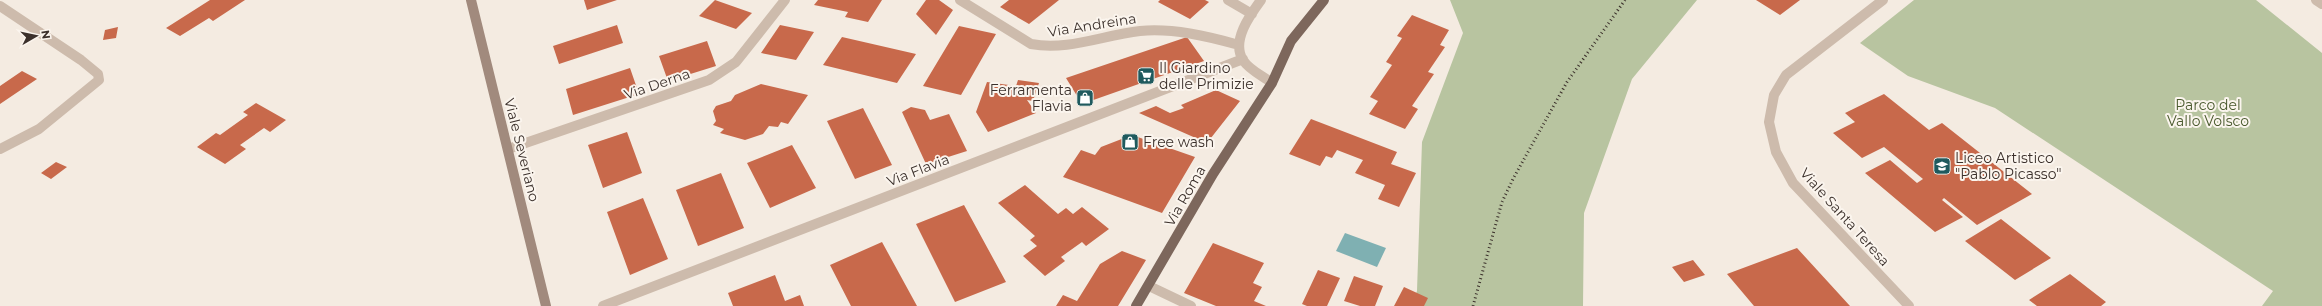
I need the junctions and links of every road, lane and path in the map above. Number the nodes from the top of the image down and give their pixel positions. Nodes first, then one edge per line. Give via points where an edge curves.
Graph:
1 (471, 0) edge
2 (785, 0) edge
3 (960, 0) edge
4 (1228, 0) edge
5 (1261, 0) edge
6 (1324, 0) edge
7 (1883, 0) edge
8 (2316, 0) edge
9 (2322, 4) edge
10 (0, 6) edge
11 (1252, 14) junction
12 (1240, 45) junction
13 (1242, 59) junction
14 (1272, 83) junction
15 (508, 148) junction
16 (0, 149) edge
17 (1149, 286) junction
18 (546, 306) edge
19 (603, 306) edge
20 (1136, 306) edge
21 (1190, 306) edge
22 (1909, 306) edge

1 - 15 main road, Viale Severiano
2 - 15 street, Via Derna via 736,62 709,80
3 - 12 street, Via Andreina via 1031,44 1043,47 1138,31 1159,30 1181,31
4 - 11 street
5 - 11 street
6 - 14 main road, Via Roma via 1291,41
7 - 22 street, Viale Santa Teresa via 1786,75 1774,95 1770,122 1776,152 1793,183
8 - 9 street
10 - 16 street via 81,60 98,74 99,80 84,95 15,144
11 - 12 street via 1244,28
12 - 13 street
13 - 14 street
13 - 19 street, Via Flavia
14 - 17 main road, Via Roma via 1214,174
15 - 18 main road, Viale Severiano
17 - 20 main road, Via Roma
17 - 21 street

